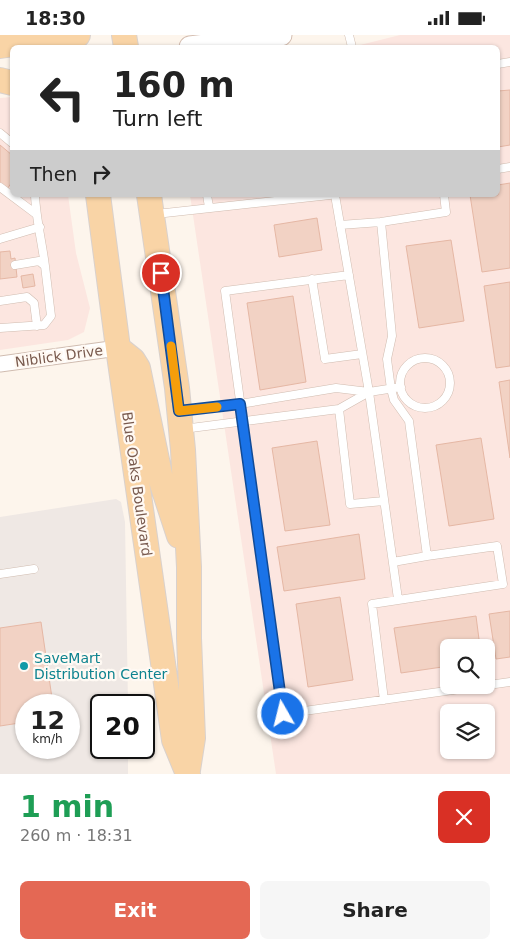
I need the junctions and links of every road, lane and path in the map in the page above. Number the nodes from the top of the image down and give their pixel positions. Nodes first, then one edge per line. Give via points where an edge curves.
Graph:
1 (77, 35) edge
2 (281, 35) edge
3 (205, 45) edge
4 (0, 46) edge
5 (0, 133) edge
6 (10, 141) edge
7 (13, 197) edge
8 (35, 197) edge
9 (98, 197) edge
10 (208, 197) edge
11 (315, 197) edge
12 (335, 197) edge
13 (444, 197) edge
14 (151, 205) edge
15 (209, 207) junction
16 (36, 214) junction
17 (381, 222) junction
18 (340, 225) junction
19 (40, 227) junction
20 (0, 239) edge
21 (15, 265) dead end
22 (45, 266) junction
23 (349, 275) junction
24 (312, 279) junction
25 (0, 301) edge
26 (37, 326) junction
27 (0, 328) edge
28 (118, 348) junction
29 (362, 354) junction
30 (0, 365) edge
31 (401, 387) junction
32 (391, 389) junction
33 (369, 392) junction
34 (240, 404) junction
35 (339, 409) junction
36 (180, 420) junction
37 (242, 421) junction
38 (384, 501) junction
39 (427, 556) junction
40 (393, 562) junction
41 (189, 567) junction
42 (34, 569) dead end
43 (0, 574) edge
44 (398, 599) junction
45 (510, 682) edge
46 (384, 700) junction
47 (188, 772) edge

1 - 4 main road
2 - 3 street
5 - 6 lane
7 - 16 lane
8 - 16 lane
9 - 28 main road, Blue Oaks Boulevard
10 - 15 lane
11 - 15 lane
12 - 18 lane
13 - 17 lane via 446,212
14 - 15 lane
14 - 36 main road, Blue Oaks Boulevard
16 - 19 lane
17 - 18 lane
17 - 32 lane via 392,336 387,359
18 - 23 lane
19 - 20 lane
19 - 22 lane
21 - 22 lane via 39,261
22 - 26 lane via 51,316 44,325
23 - 24 lane
23 - 29 lane
24 - 29 lane via 325,359
24 - 34 lane via 225,291
25 - 26 lane via 28,297 34,303
26 - 27 lane
28 - 30 street, Niblick Drive
28 - 41 main road via 138,368 162,484
28 - 47 main road, Blue Oaks Boulevard via 174,740
29 - 33 lane
31 - 31 lane via 410,403 429,407 445,398 450,379 440,363 422,358 406,368
31 - 32 lane
32 - 33 lane
32 - 39 lane via 394,400 409,421
33 - 34 lane via 336,388
33 - 35 lane
33 - 38 lane
34 - 36 lane
34 - 37 lane
35 - 37 lane
35 - 38 lane via 350,504
36 - 37 lane
36 - 41 main road, Blue Oaks Boulevard
37 - 46 lane via 283,714
38 - 40 lane
39 - 40 lane
39 - 44 lane via 497,546 503,584
40 - 44 lane
41 - 47 main road, Blue Oaks Boulevard via 193,738
42 - 43 lane
44 - 46 lane via 372,604
45 - 46 lane

